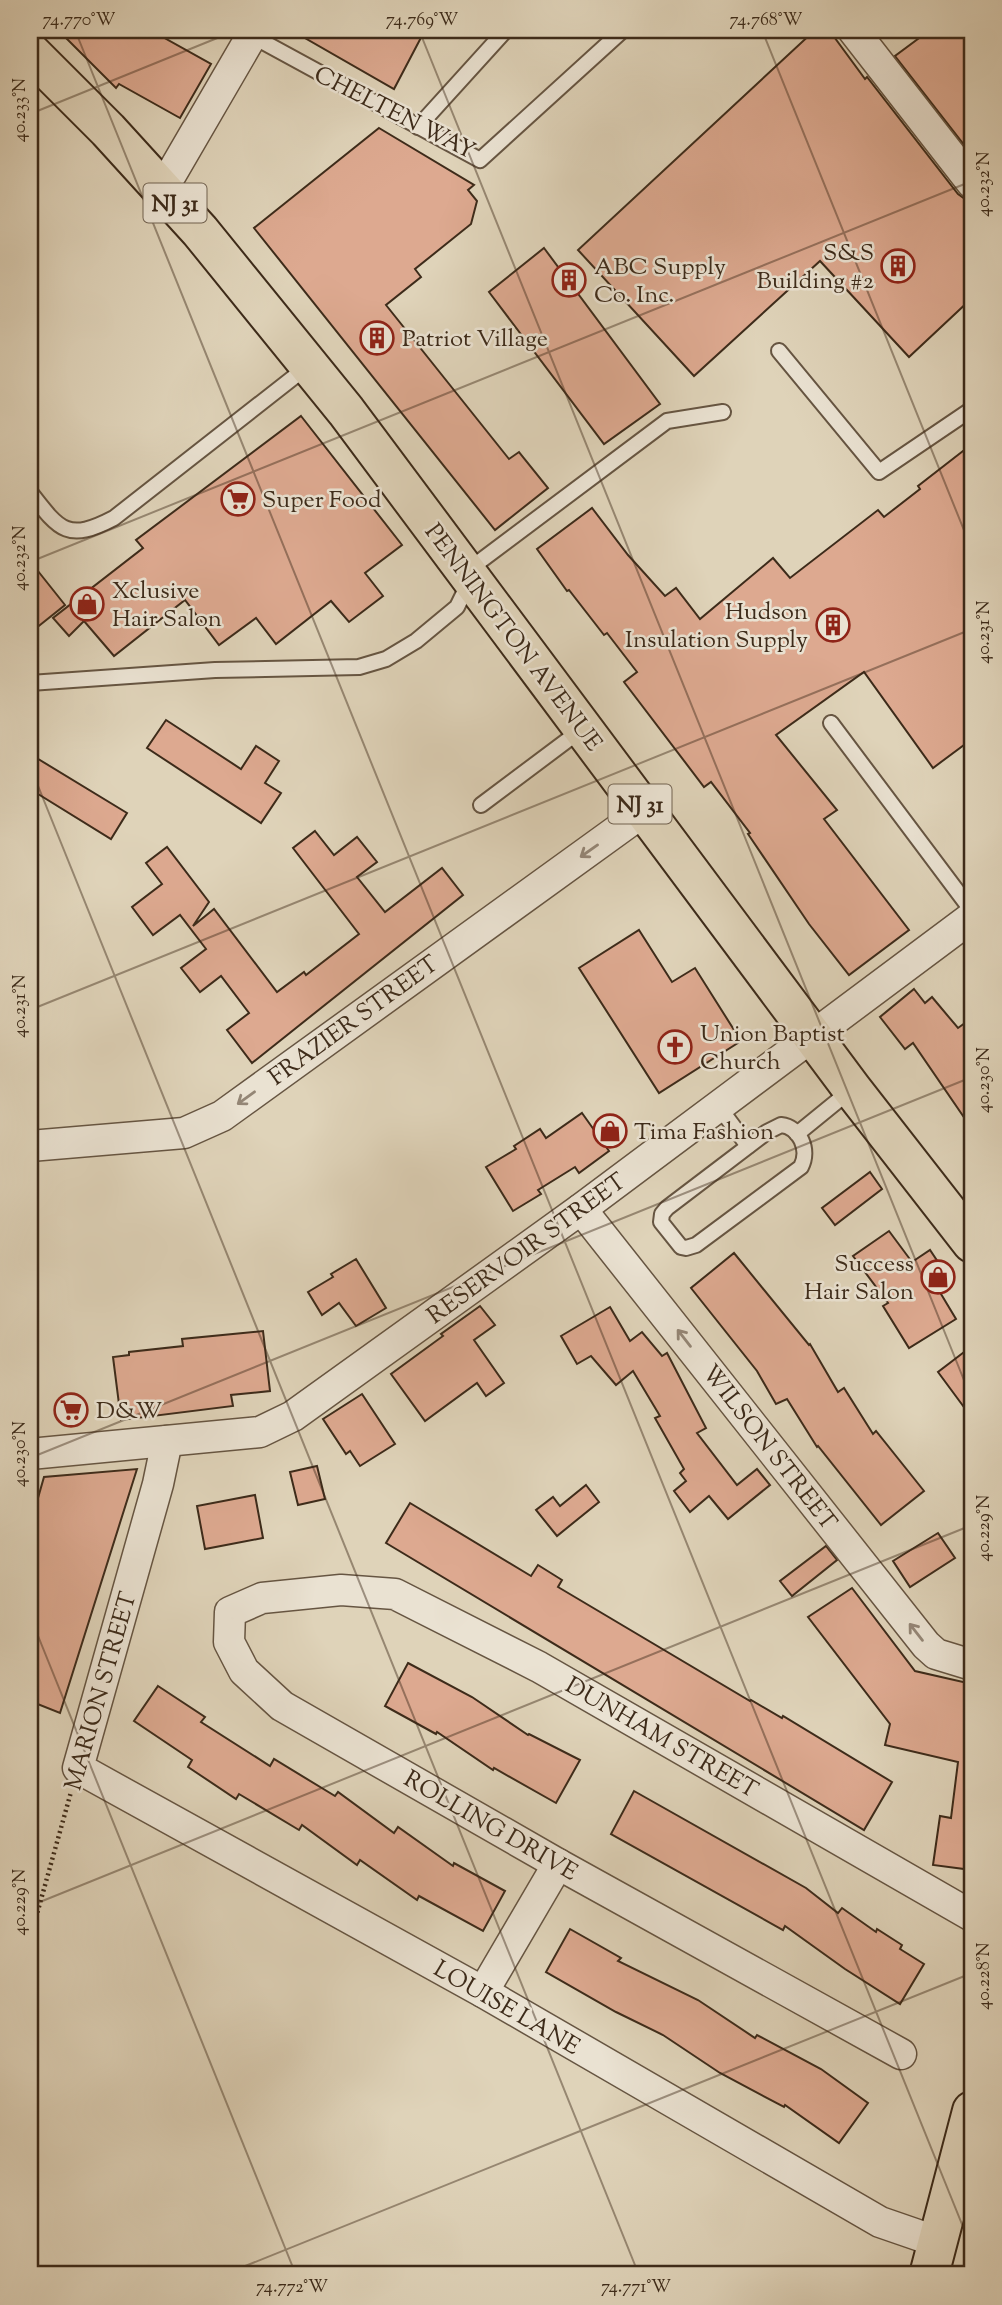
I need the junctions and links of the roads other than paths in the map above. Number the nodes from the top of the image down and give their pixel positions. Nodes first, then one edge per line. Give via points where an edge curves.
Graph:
1 (506, 30) edge
2 (623, 30) edge
3 (853, 30) edge
4 (253, 33) edge
5 (30, 53) edge
6 (418, 127) junction
7 (972, 183) edge
8 (162, 190) junction
9 (779, 351) dead end
10 (309, 365) junction
11 (972, 409) edge
12 (723, 411) dead end
13 (30, 492) edge
14 (470, 579) junction
15 (30, 683) edge
16 (831, 723) dead end
17 (583, 729) junction
18 (481, 805) dead end
19 (645, 811) junction
20 (972, 911) edge
21 (972, 918) edge
22 (814, 1038) junction
23 (852, 1089) junction
24 (719, 1107) junction
25 (797, 1134) junction
26 (30, 1146) edge
27 (748, 1146) junction
28 (581, 1209) junction
29 (972, 1243) edge
30 (167, 1441) junction
31 (30, 1454) edge
32 (341, 1590) joint
33 (972, 1665) edge
34 (79, 1768) joint
35 (558, 1864) junction
36 (972, 1916) edge
37 (483, 1992) junction
38 (901, 2054) dead end
39 (972, 2111) edge
40 (934, 2259) edge

1 - 6 lane
2 - 6 lane, CHELTEN WAY via 480,160
3 - 7 street
4 - 6 lane, CHELTEN WAY
4 - 8 street, CHELTEN WAY
5 - 8 main road, PENNINGTON AVENUE / NJ 31
8 - 10 main road, PENNINGTON AVENUE / NJ 31
9 - 11 lane via 879,472
10 - 13 lane via 114,518 91,530 72,532 51,520
10 - 14 main road, PENNINGTON AVENUE / NJ 31
12 - 14 lane via 667,421 479,562
14 - 15 lane via 457,607 416,640 386,659 359,667 215,670
14 - 17 main road, PENNINGTON AVENUE / NJ 31
16 - 20 lane
17 - 18 lane
17 - 19 main road, PENNINGTON AVENUE / NJ 31
19 - 22 main road, PENNINGTON AVENUE / NJ 31
19 -> 26 street, FRAZIER STREET via 222,1116 184,1133
21 - 22 street, RESERVOIR STREET
22 - 23 main road, PENNINGTON AVENUE / NJ 31
22 - 24 street, RESERVOIR STREET
23 - 25 lane
23 - 29 main road, PENNINGTON AVENUE / NJ 31
24 - 27 lane
24 - 28 street, RESERVOIR STREET
25 - 27 lane via 781,1125
25 - 27 lane via 805,1153 801,1167 696,1245 681,1247 661,1222 662,1214
28 - 30 street, RESERVOIR STREET via 274,1427
33 -> 28 street, WILSON STREET via 936,1654 926,1645
30 - 31 street, RESERVOIR STREET
30 - 34 street, MARION STREET
32 - 35 street, ROLLING DRIVE via 262,1598 230,1612 229,1642 244,1671 282,1706
32 - 36 street, DUNHAM STREET via 396,1594 539,1667
34 - 37 street, LOUISE LANE
35 - 37 street
35 - 38 street, ROLLING DRIVE
37 - 40 street, LOUISE LANE via 880,2222
39 - 40 main road

